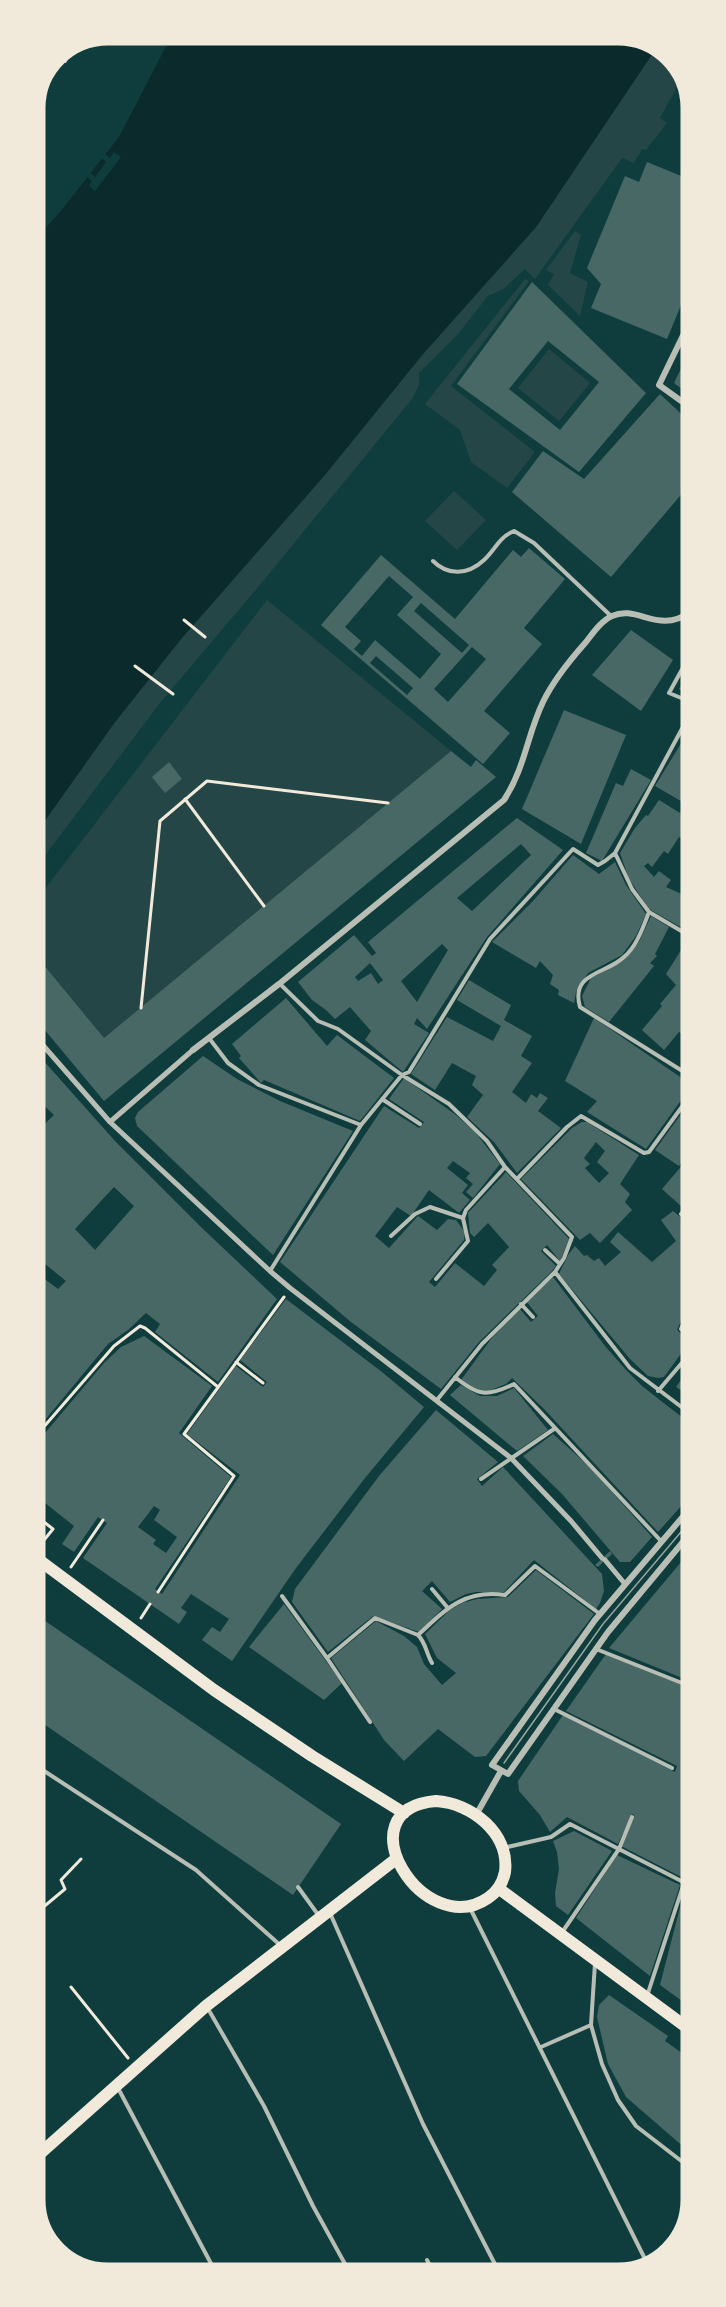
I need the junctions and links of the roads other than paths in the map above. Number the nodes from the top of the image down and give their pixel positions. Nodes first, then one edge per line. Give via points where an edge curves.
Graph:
1 (682, 338) edge
2 (682, 402) edge
3 (433, 561) dead end
4 (612, 616) junction
5 (682, 616) edge
6 (682, 669) edge
7 (682, 698) edge
8 (682, 729) edge
9 (615, 853) junction
10 (649, 912) junction
11 (682, 931) edge
12 (279, 984) junction
13 (208, 1037) junction
14 (43, 1045) edge
15 (193, 1050) joint
16 (682, 1071) edge
17 (402, 1075) junction
18 (382, 1099) junction
19 (682, 1107) edge
20 (110, 1122) junction
21 (420, 1124) dead end
22 (361, 1125) junction
23 (505, 1167) junction
24 (517, 1179) junction
25 (463, 1218) junction
26 (391, 1236) dead end
27 (545, 1250) dead end
28 (560, 1264) junction
29 (270, 1271) junction
30 (555, 1272) junction
31 (436, 1279) dead end
32 (521, 1304) junction
33 (532, 1317) dead end
34 (682, 1362) edge
35 (455, 1377) junction
36 (658, 1390) junction
37 (437, 1400) junction
38 (682, 1408) edge
39 (555, 1429) junction
40 (511, 1458) junction
41 (481, 1479) dead end
42 (682, 1518) edge
43 (662, 1541) junction
44 (682, 1545) edge
45 (43, 1563) edge
46 (625, 1584) junction
47 (432, 1589) dead end
48 (282, 1596) dead end
49 (447, 1607) junction
50 (600, 1614) junction
51 (418, 1635) junction
52 (596, 1649) junction
53 (327, 1658) junction
54 (432, 1663) dead end
55 (682, 1683) edge
56 (553, 1708) junction
57 (370, 1722) dead end
58 (672, 1768) dead end
59 (43, 1770) edge
60 (501, 1771) junction
61 (404, 1813) junction
62 (476, 1815) junction
63 (632, 1817) dead end
64 (502, 1848) junction
65 (619, 1849) junction
66 (396, 1859) junction
67 (682, 1882) edge
68 (298, 1887) dead end
69 (498, 1888) junction
70 (682, 1889) edge
71 (469, 1905) junction
72 (324, 1913) junction
73 (560, 1934) junction
74 (282, 1947) junction
75 (595, 1960) junction
76 (646, 1998) junction
77 (206, 2006) junction
78 (682, 2024) edge
79 (591, 2025) junction
80 (541, 2047) junction
81 (117, 2086) junction
82 (43, 2151) edge
83 (682, 2162) edge
84 (645, 2258) edge
85 (427, 2260) dead end
86 (211, 2263) edge
87 (345, 2263) edge
88 (429, 2264) edge
89 (496, 2264) edge

1 - 2 street via 659,386
3 - 4 lane via 442,570 469,570 484,560 503,536 514,531 534,543
4 - 5 street via 634,614 659,621
4 - 12 street via 571,659 543,702 515,783 504,800
6 - 7 lane via 669,693
8 - 9 lane
9 - 10 lane via 632,889
9 - 17 lane via 598,865 573,849 490,939 409,1072
10 - 11 lane
10 - 16 lane via 639,937 624,958 588,977 577,998 580,1007
12 - 13 street
12 - 17 lane via 318,1021 338,1029
13 - 15 street
13 - 22 lane via 228,1063 259,1086
14 - 20 street
15 - 20 street
17 - 18 lane
17 - 23 lane via 449,1104 487,1141
18 - 21 lane
18 - 22 lane
19 - 24 lane via 649,1152 644,1153 581,1116
20 - 29 street
22 - 29 lane
23 - 24 lane
23 - 25 lane
24 - 28 lane via 572,1237
25 - 26 lane via 430,1207
25 - 31 lane via 468,1241
27 - 28 lane
28 - 30 lane
29 - 37 street
30 - 32 lane
30 - 36 lane via 630,1368
32 - 33 lane
32 - 35 lane
34 - 36 lane
35 - 37 lane
35 - 39 lane via 482,1394 514,1384
36 - 38 lane
37 - 40 street
39 - 40 lane
39 - 43 lane
40 - 41 lane
40 - 46 street
42 - 43 street
43 - 46 street
44 - 52 street
45 - 61 main road via 214,1690
46 - 50 street
47 - 49 lane
48 - 53 lane
49 - 50 lane via 480,1594 505,1595 535,1566
49 - 51 lane
50 - 60 street via 492,1765
51 - 53 lane via 375,1618
51 - 54 lane
52 - 55 lane
52 - 56 street
53 - 57 lane
56 - 58 lane
56 - 60 street via 508,1774
59 - 74 lane via 196,1870
60 - 62 street
61 - 62 main road via 416,1805 436,1801 457,1805
61 - 66 main road via 394,1831
62 - 64 main road via 492,1830
63 - 65 lane
64 - 65 lane via 551,1837 570,1824
64 - 69 main road via 505,1869
65 - 67 lane
65 - 73 lane
66 - 71 main road via 406,1877 422,1892 448,1904
66 - 72 main road
68 - 72 lane
69 - 71 main road via 483,1902
69 - 73 main road
70 - 76 lane
71 - 80 lane
72 - 74 main road
72 - 89 lane via 423,2124
73 - 75 main road
74 - 77 main road
75 - 76 main road
75 - 79 lane
76 - 78 main road
77 - 81 main road
77 - 87 lane via 264,2106
79 - 80 lane
79 - 83 lane via 618,2100 636,2126
80 - 84 lane
81 - 82 main road
81 - 86 lane
85 - 88 lane

